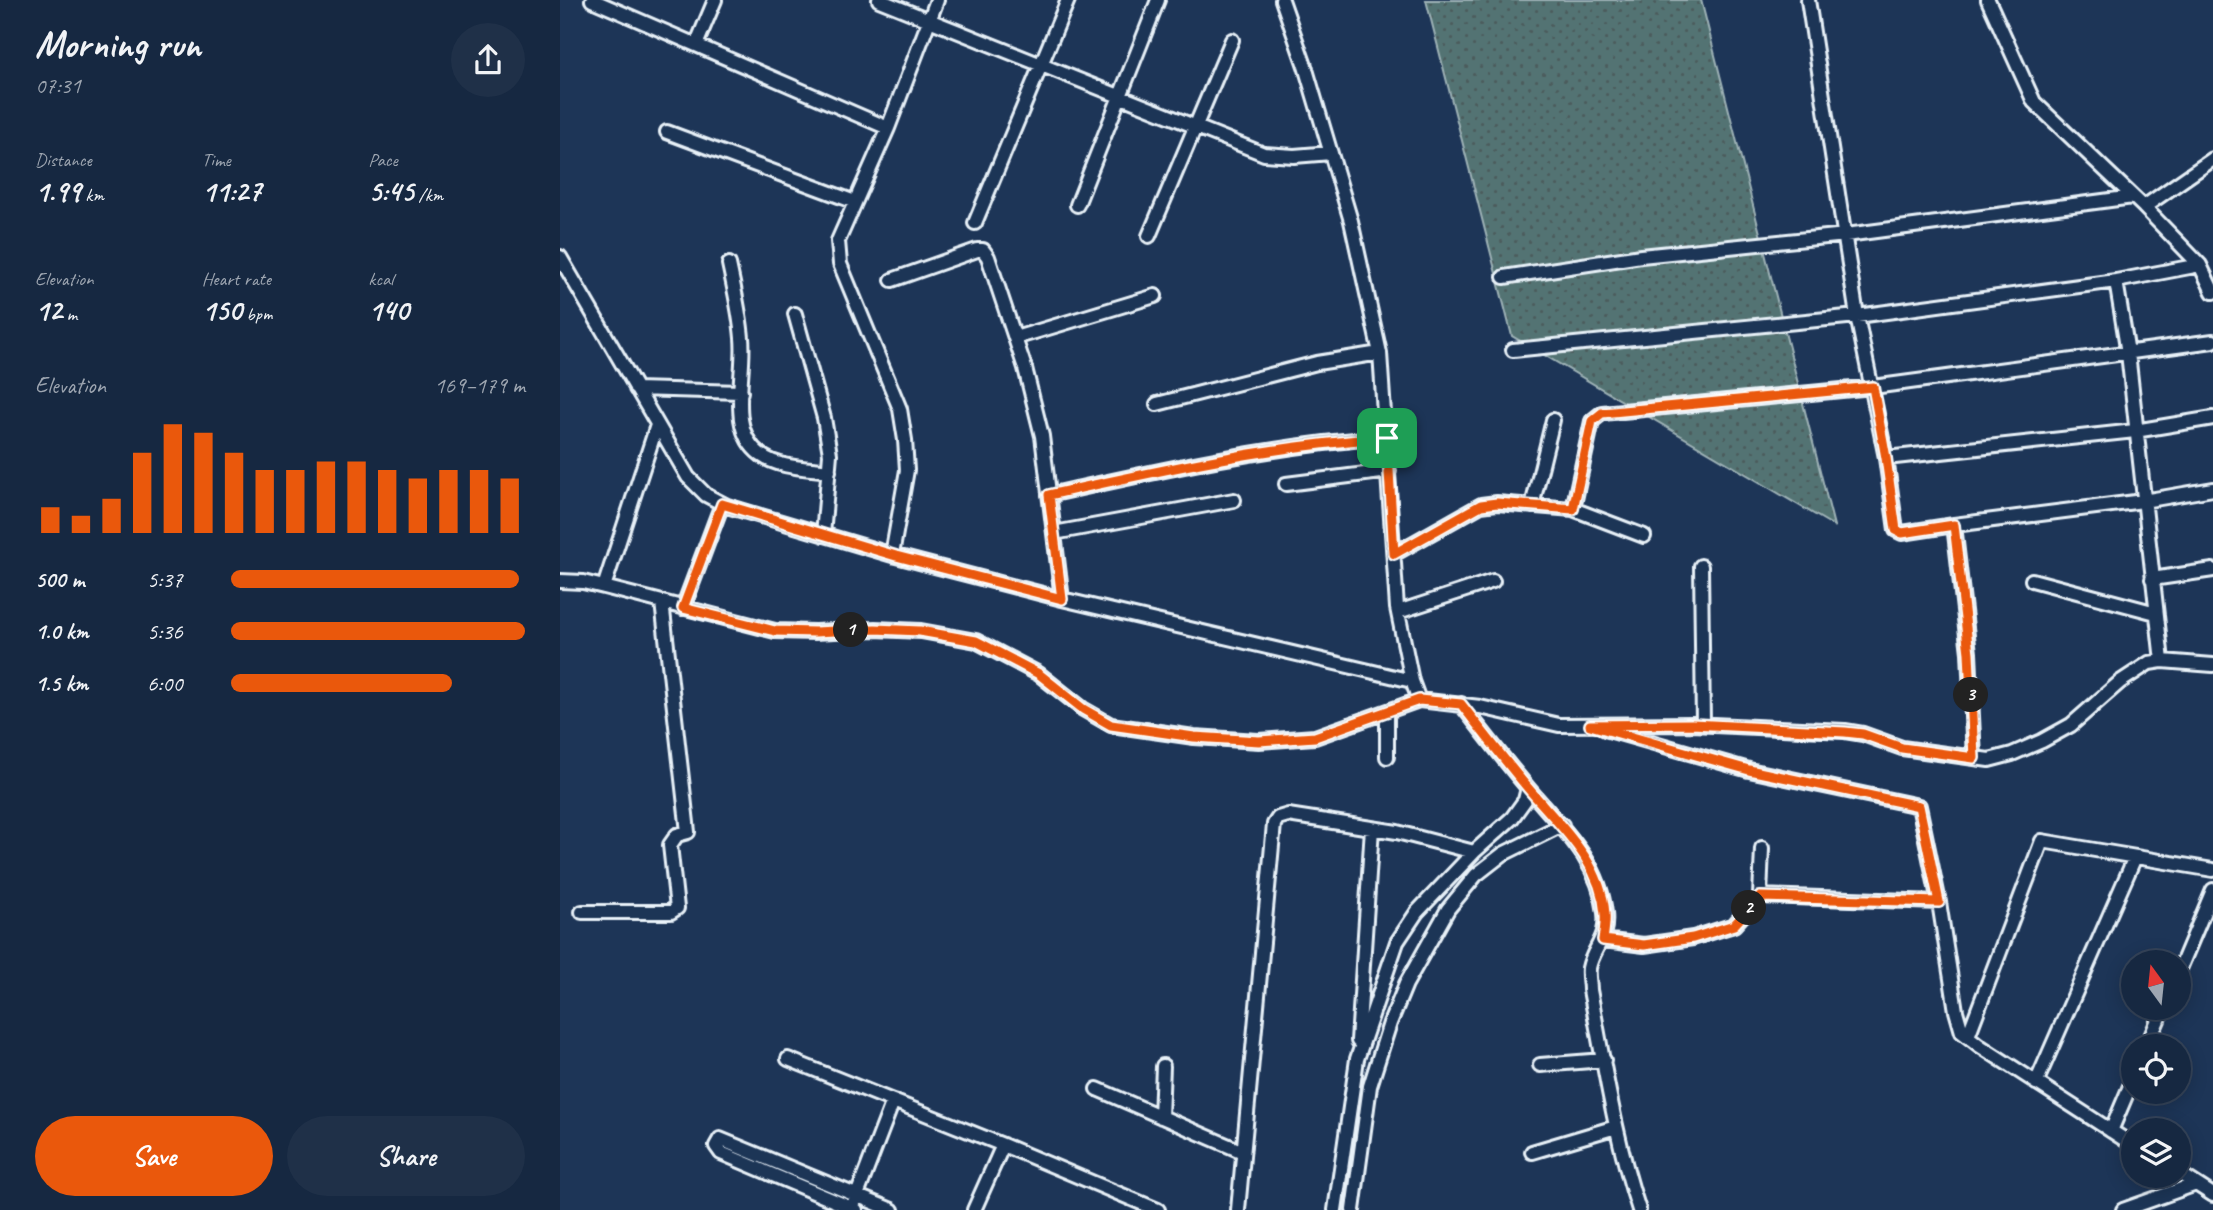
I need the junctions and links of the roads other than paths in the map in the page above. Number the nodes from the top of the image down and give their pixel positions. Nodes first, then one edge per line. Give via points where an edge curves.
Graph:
1 (592, 0) edge
2 (715, 0) edge
3 (879, 0) edge
4 (937, 0) edge
5 (1069, 0) edge
6 (1158, 0) edge
7 (1282, 0) edge
8 (1808, 0) edge
9 (1988, 0) edge
10 (929, 21) junction
11 (1232, 40) dead end
12 (696, 45) junction
13 (1041, 65) junction
14 (1119, 96) junction
15 (1195, 126) junction
16 (888, 128) junction
17 (667, 132) dead end
18 (1331, 153) junction
19 (2213, 159) edge
20 (2133, 197) junction
21 (855, 202) junction
22 (1077, 205) dead end
23 (2144, 207) junction
24 (975, 223) dead end
25 (1846, 235) junction
26 (1149, 236) dead end
27 (560, 257) edge
28 (729, 264) dead end
29 (2200, 265) junction
30 (1504, 277) dead end
31 (892, 280) dead end
32 (2116, 281) junction
33 (2213, 292) edge
34 (1155, 296) dead end
35 (794, 314) dead end
36 (1857, 316) junction
37 (1015, 338) junction
38 (2213, 341) edge
39 (1513, 350) dead end
40 (1380, 353) junction
41 (2128, 353) junction
42 (1873, 387) junction
43 (636, 389) junction
44 (741, 392) junction
45 (1157, 404) dead end
46 (2213, 418) edge
47 (1553, 420) dead end
48 (657, 425) junction
49 (2135, 431) junction
50 (1387, 438) junction
51 (1886, 458) junction
52 (829, 471) junction
53 (1389, 471) junction
54 (1286, 484) dead end
55 (2213, 489) edge
56 (1049, 495) junction
57 (1234, 500) dead end
58 (2143, 501) junction
59 (722, 504) junction
60 (1532, 506) junction
61 (1573, 509) junction
62 (1954, 525) junction
63 (1054, 533) junction
64 (823, 535) junction
65 (1644, 536) dead end
66 (1394, 554) junction
67 (892, 555) junction
68 (1702, 566) dead end
69 (2213, 570) edge
70 (562, 577) edge
71 (2152, 579) junction
72 (2032, 580) dead end
73 (1493, 581) dead end
74 (604, 587) junction
75 (1062, 599) junction
76 (663, 602) junction
77 (683, 608) junction
78 (1398, 612) junction
79 (2156, 613) junction
80 (2162, 661) junction
81 (2213, 665) edge
82 (1412, 681) junction
83 (1419, 700) junction
84 (1461, 704) junction
85 (1387, 712) junction
86 (1703, 724) junction
87 (1590, 725) junction
88 (1387, 757) dead end
89 (1974, 758) junction
90 (1528, 788) junction
91 (1562, 825) junction
92 (1372, 828) junction
93 (1762, 848) dead end
94 (1474, 852) junction
95 (2135, 857) junction
96 (2213, 870) edge
97 (2213, 890) edge
98 (1760, 897) junction
99 (1939, 902) junction
100 (582, 912) dead end
101 (1603, 940) junction
102 (2188, 950) edge
103 (1968, 1036) junction
104 (788, 1059) dead end
105 (1357, 1059) junction
106 (1604, 1060) junction
107 (1540, 1065) dead end
108 (1163, 1066) dead end
109 (2036, 1083) junction
110 (1097, 1089) dead end
111 (893, 1101) junction
112 (2122, 1104) edge
113 (1161, 1117) junction
114 (1616, 1127) junction
115 (2111, 1131) junction
116 (2121, 1137) edge
117 (1003, 1145) junction
118 (1243, 1152) junction
119 (1532, 1152) dead end
120 (2191, 1181) edge
121 (2196, 1184) junction
122 (2213, 1195) edge
123 (854, 1206) edge
124 (892, 1210) edge
125 (974, 1210) edge
126 (1158, 1210) edge
127 (1238, 1210) edge
128 (1335, 1210) edge
129 (1353, 1210) edge
130 (1638, 1210) edge
131 (2123, 1210) edge

1 - 12 street
2 - 12 street
3 - 10 street
4 - 10 street
5 - 13 street
6 - 14 street
7 - 18 street
8 - 25 street
9 - 20 street via 2035,103
10 - 13 street
10 - 16 street
11 - 15 street
12 - 16 street
13 - 14 street
13 - 24 street
14 - 15 street
14 - 22 street
15 - 18 street via 1265,154
15 - 26 street
16 - 21 street
17 - 21 street
18 - 40 street
19 - 23 street
20 - 23 street
20 - 25 street
21 - 67 street via 838,242 840,264 900,409 905,440 906,470
23 - 29 street
25 - 30 street via 1641,256
25 - 36 street
27 - 43 street
28 - 44 street via 742,340
29 - 32 street
29 - 33 street
31 - 37 street via 983,250
32 - 36 street
32 - 41 street
34 - 37 street
35 - 52 street via 824,418 831,454
36 - 39 street
36 - 42 street
37 - 56 street via 1042,436
38 - 41 street
40 - 45 street via 1317,363
40 - 50 street
41 - 42 street
41 - 49 street
42 - 51 street
42 - 61 street via 1602,413 1592,421
43 - 44 street
43 - 48 street
44 - 52 street via 743,430 763,457
46 - 49 street
47 - 60 street
48 - 59 street via 688,477
48 - 74 street
49 - 51 street
49 - 58 street
50 - 53 street
50 - 56 street via 1275,450
51 - 62 street via 1896,530 1902,533
52 - 64 street
53 - 54 street
53 - 66 street
55 - 58 street
56 - 63 street
57 - 63 street
58 - 62 street
58 - 71 street
59 - 64 street
59 - 77 street
60 - 61 street
60 - 66 street via 1481,505
61 - 65 street
62 - 89 street via 1969,653
63 - 75 street
64 - 67 street
66 - 78 street
67 - 75 street
68 - 86 street
69 - 71 street
70 - 74 street
71 - 79 street
72 - 79 street
73 - 78 street
74 - 76 street
75 - 82 street
76 - 77 street
76 - 100 street via 688,832 677,835 670,845 677,908 671,912
77 - 85 street via 775,631 920,631 976,641 1039,674 1111,725 1259,741 1315,737
78 - 82 street
79 - 80 street
80 - 81 street
80 - 89 street via 2137,668 2071,725 2042,741 1989,760
82 - 83 street
83 - 84 street
83 - 85 street
84 - 87 street via 1559,725
84 - 90 street
85 - 88 street
86 - 87 street
86 - 89 street via 1863,734 1902,748
87 - 99 street via 1749,770 1919,806
90 - 91 street
90 - 94 street via 1512,818
91 - 101 street via 1579,846 1601,894
91 - 129 street via 1503,854 1476,875 1448,909 1406,984 1370,1086
92 - 94 street
92 - 105 street
92 - 118 street via 1288,814 1274,824
93 - 98 street
94 - 105 street via 1417,912 1396,942
95 - 96 street
95 - 103 street via 2042,841
95 - 109 street
97 - 102 street
98 - 99 street
98 - 101 street via 1734,925 1693,938 1644,945
99 - 103 street via 1956,1011
101 - 106 street via 1589,969
103 - 109 street
104 - 111 street
105 - 128 street
106 - 107 street
106 - 114 street
108 - 113 street
109 - 115 street
110 - 113 street
111 - 117 street
111 - 123 street
112 - 115 street
113 - 118 street
114 - 119 street
114 - 130 street
115 - 116 street
117 - 125 street
117 - 126 street
118 - 127 street
120 - 121 street
121 - 122 street
121 - 131 street
123 - 123 street via 721,1153 716,1146 720,1139
123 - 124 street

